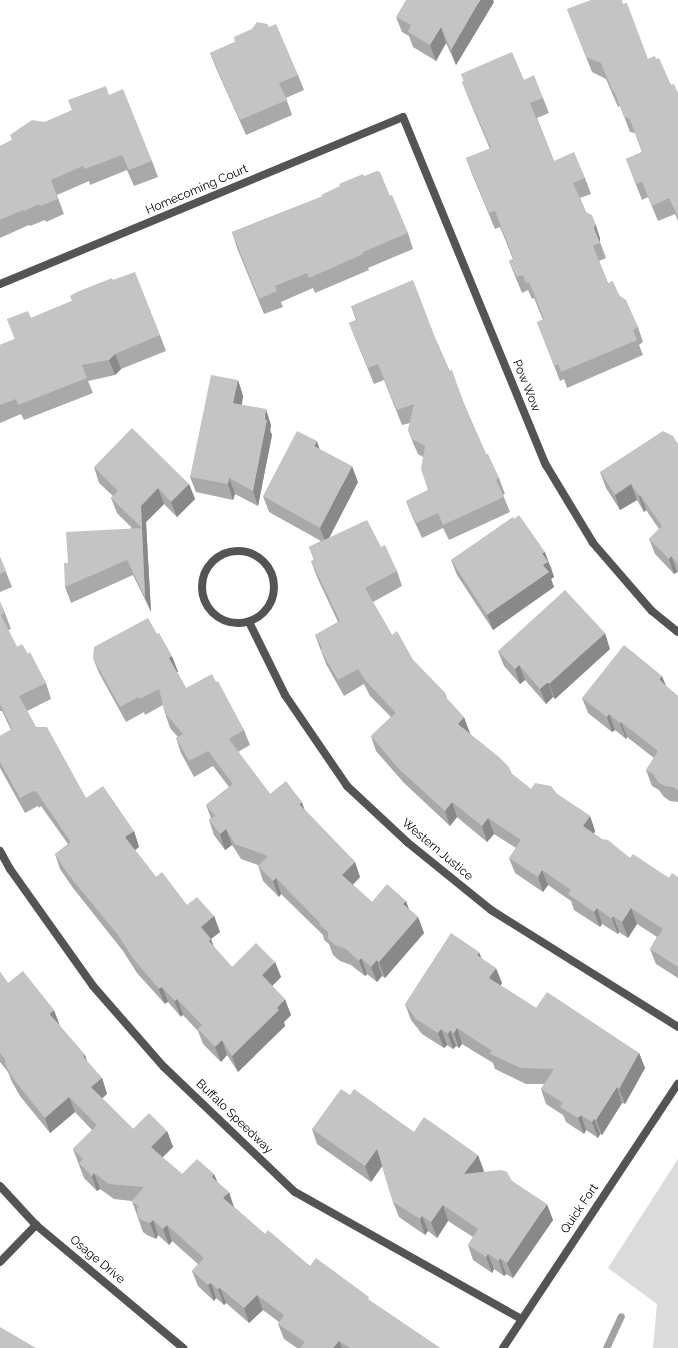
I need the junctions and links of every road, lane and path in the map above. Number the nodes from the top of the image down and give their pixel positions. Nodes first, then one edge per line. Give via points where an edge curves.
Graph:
1 (403, 117) joint
2 (0, 284) edge
3 (249, 622) junction
4 (678, 632) edge
5 (0, 852) edge
6 (678, 1028) edge
7 (678, 1084) edge
8 (0, 1186) edge
9 (36, 1225) junction
10 (0, 1262) edge
11 (522, 1319) junction
12 (183, 1348) edge
13 (503, 1348) edge

1 - 2 street, Homecoming Court
1 - 4 street, Pow Wow via 546,465 593,543 652,611
3 - 3 street via 241,625 222,621 208,608 201,590 204,571 217,556 235,550 254,554 269,566 275,584 272,603 259,618
3 - 6 street, Western Justice via 285,695 347,786 407,842 491,910
5 - 11 street, Buffalo Speedway via 93,986 164,1067 295,1192
7 - 11 street, Quick Fort
8 - 9 street, Osage Drive
9 - 10 street
9 - 12 street, Osage Drive
11 - 13 street, Quick Fort

